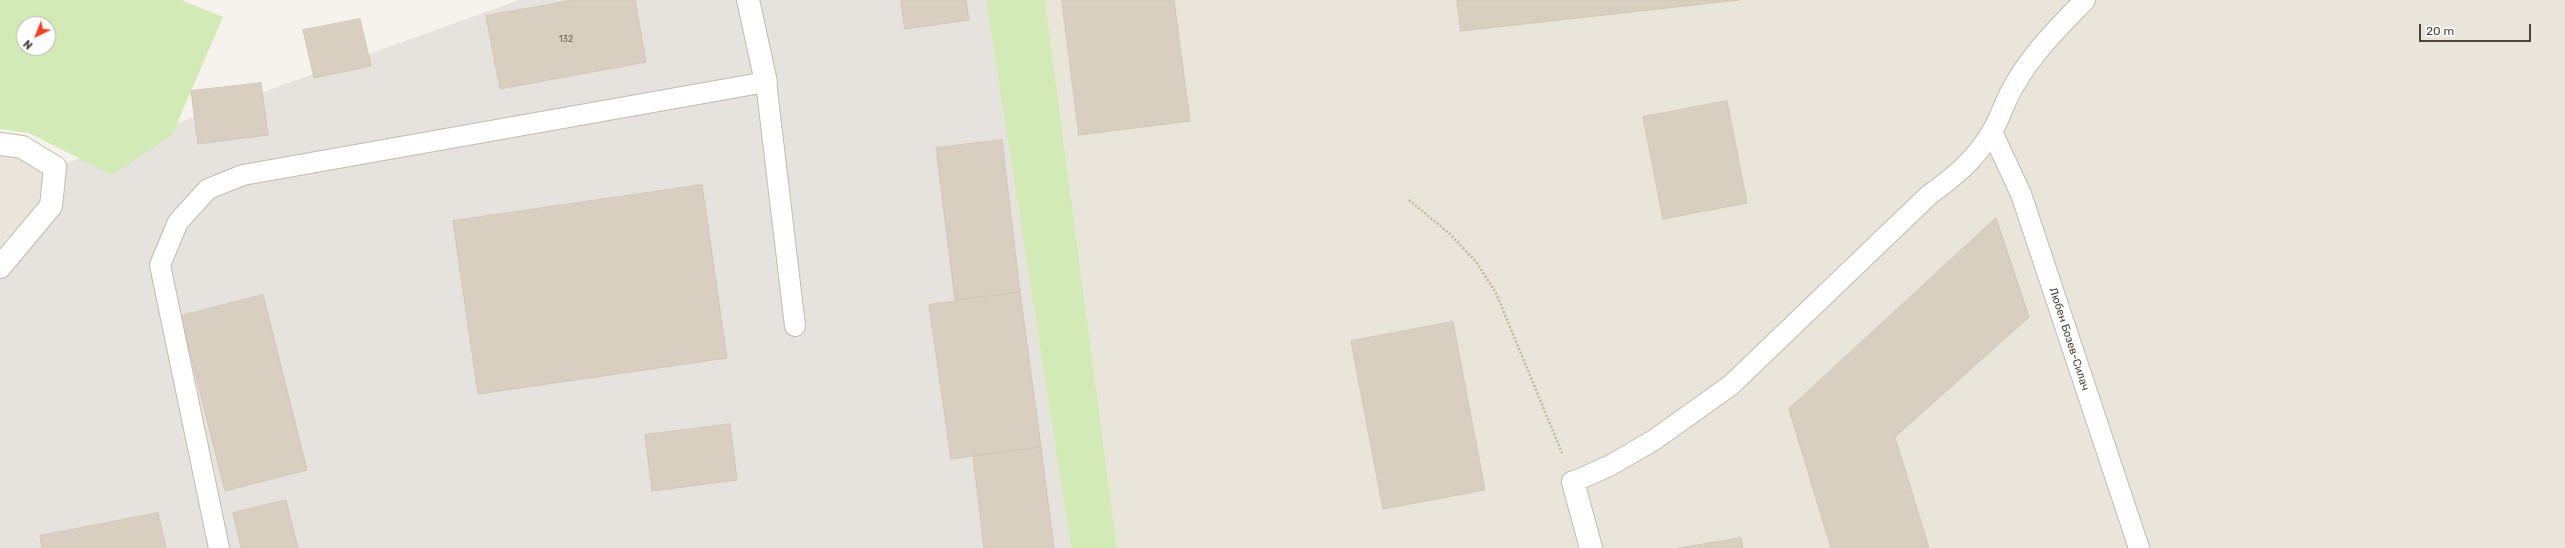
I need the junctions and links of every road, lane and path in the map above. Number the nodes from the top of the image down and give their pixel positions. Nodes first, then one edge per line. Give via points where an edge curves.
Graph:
1 (748, 0) edge
2 (2085, 0) edge
3 (766, 82) junction
4 (1992, 132) junction
5 (0, 144) edge
6 (1409, 200) dead end
7 (0, 267) edge
8 (794, 326) dead end
9 (1574, 482) junction
10 (219, 548) edge
11 (1591, 548) edge
12 (2139, 548) edge

1 - 3 street
2 - 4 lane via 2038,49 2014,84
3 - 8 lane
3 - 10 lane via 243,175 208,189 178,222 160,265
4 - 9 lane via 1957,175 1929,195 1731,385 1654,440 1609,466
4 - 12 lane, Любен Бозев-Силач via 2021,194
5 - 7 street via 22,147 54,168 51,206
6 - 9 path via 1451,235 1477,262 1496,293
9 - 11 street

